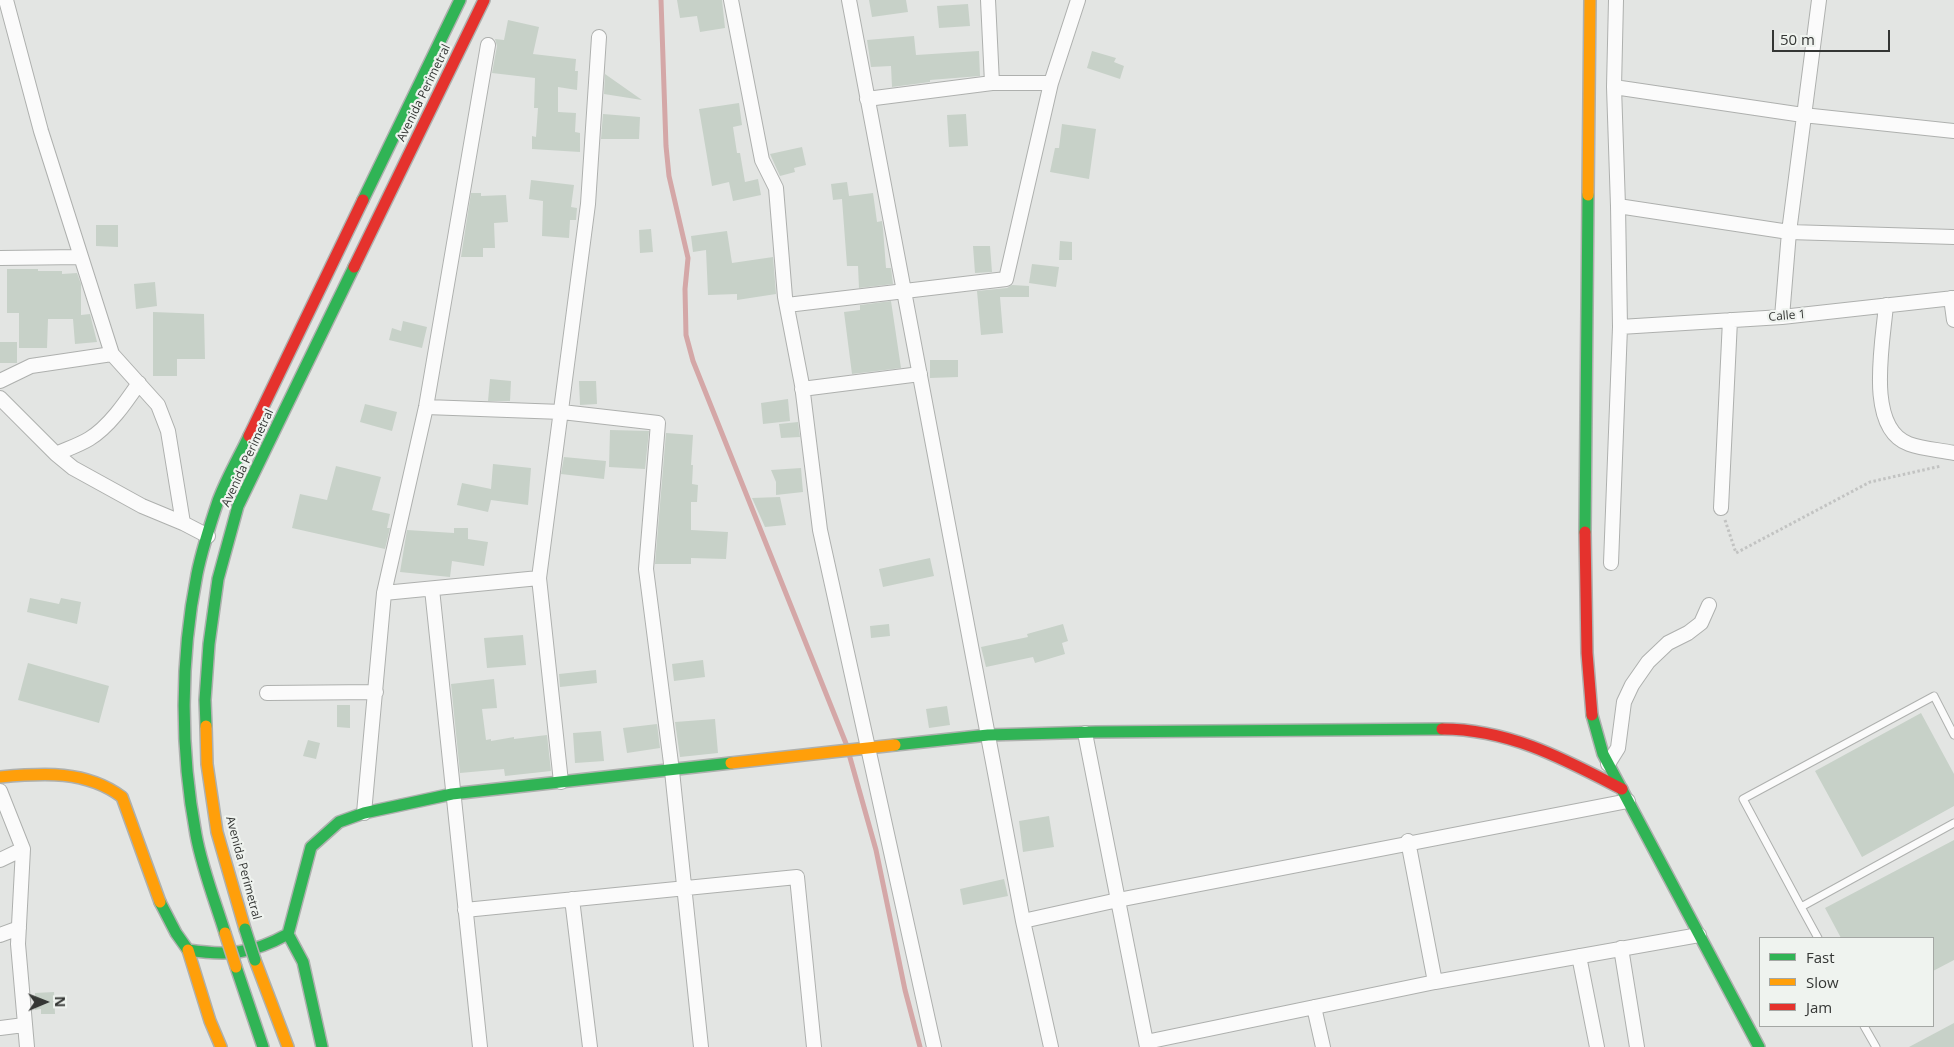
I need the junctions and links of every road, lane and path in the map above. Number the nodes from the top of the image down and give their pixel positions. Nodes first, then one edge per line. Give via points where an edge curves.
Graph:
1 (6, 0) edge
2 (460, 0) edge
3 (484, 0) edge
4 (731, 0) edge
5 (849, 0) edge
6 (988, 0) edge
7 (1078, 0) edge
8 (1590, 0) edge
9 (1616, 0) edge
10 (1819, 0) edge
11 (598, 38) dead end
12 (488, 45) dead end
13 (992, 83) junction
14 (1051, 83) junction
15 (1614, 87) junction
16 (867, 99) junction
17 (1803, 115) junction
18 (1954, 131) edge
19 (1618, 206) junction
20 (1789, 232) junction
21 (1954, 237) edge
22 (81, 257) junction
23 (0, 258) edge
24 (904, 290) junction
25 (1952, 298) edge
26 (787, 304) junction
27 (1886, 305) junction
28 (1782, 317) junction
29 (1730, 320) junction
30 (1954, 320) edge
31 (1620, 327) junction
32 (112, 354) junction
33 (920, 374) junction
34 (0, 381) edge
35 (138, 383) junction
36 (802, 389) junction
37 (0, 398) edge
38 (426, 407) junction
39 (562, 412) junction
40 (1954, 453) edge
41 (56, 454) junction
42 (1945, 466) dead end
43 (1722, 508) joint
44 (184, 523) junction
45 (208, 536) junction
46 (1612, 563) dead end
47 (539, 578) junction
48 (432, 589) junction
49 (384, 593) junction
50 (1709, 605) dead end
51 (376, 692) junction
52 (267, 693) dead end
53 (1085, 733) junction
54 (988, 735) junction
55 (1954, 735) edge
56 (868, 749) junction
57 (1608, 764) junction
58 (672, 771) junction
59 (0, 777) edge
60 (561, 782) junction
61 (0, 791) edge
62 (452, 794) junction
63 (1625, 795) junction
64 (364, 813) junction
65 (1954, 823) edge
66 (1408, 843) junction
67 (23, 849) junction
68 (0, 860) edge
69 (684, 887) junction
70 (572, 899) junction
71 (1118, 900) junction
72 (1801, 907) junction
73 (465, 910) junction
74 (1023, 921) junction
75 (19, 928) junction
76 (288, 934) junction
77 (0, 935) edge
78 (1699, 935) junction
79 (1817, 937) edge
80 (1621, 948) junction
81 (188, 950) junction
82 (1579, 956) junction
83 (1435, 982) junction
84 (1314, 1007) junction
85 (24, 1025) junction
86 (1865, 1027) edge
87 (0, 1028) edge
88 (1147, 1044) edge
89 (27, 1047) edge
90 (221, 1047) edge
91 (263, 1047) edge
92 (288, 1047) edge
93 (322, 1047) edge
94 (480, 1047) edge
95 (590, 1047) edge
96 (702, 1047) edge
97 (814, 1047) edge
98 (934, 1047) edge
99 (1051, 1047) edge
100 (1323, 1047) edge
101 (1597, 1047) edge
102 (1637, 1047) edge
103 (1759, 1047) edge
104 (1876, 1047) edge

1 - 22 street via 41,131
2 - 45 street, Avenida Perimetral via 219,499
3 - 92 street, Avenida Perimetral, bridge via 238,506 218,579 205,700 207,764 217,832 255,960
4 - 26 street via 762,160 776,188
5 - 16 street
6 - 13 street
7 - 14 street
8 - 57 street via 1585,506 1587,653 1592,714
9 - 15 street
10 - 17 street
11 - 39 street via 588,204
12 - 38 street
13 - 14 street
13 - 16 street
14 - 24 street via 1006,280
15 - 17 street
15 - 19 street
16 - 24 street
17 - 18 street
17 - 20 street
19 - 20 street
19 - 31 street
20 - 21 street
20 - 28 street
22 - 23 street
22 - 32 street
24 - 26 street
24 - 33 street
25 - 27 street, Calle 1
25 - 30 street
26 - 36 street
27 - 28 street, Calle 1
27 - 40 street via 1879,395 1885,420 1908,444
28 - 29 street, Calle 1
29 - 31 street, Calle 1
29 - 43 street
31 - 46 street
32 - 34 street via 31,366
32 - 35 street
33 - 36 street
33 - 54 street
35 - 41 street via 126,402 90,439
35 - 44 street via 158,405 168,431
36 - 56 street via 820,530
37 - 41 street
38 - 39 street
38 - 49 street
39 - 47 street
39 - 58 street via 658,423 646,569
41 - 44 street via 73,468 142,506
42 - 43 path via 1870,482 1736,553
44 - 45 street
45 - 91 street, Avenida Perimetral, bridge via 198,574 188,642 184,700 186,766 197,837
47 - 48 street
47 - 60 street
48 - 49 street
48 - 62 street
49 - 51 street
50 - 57 street via 1701,623 1668,643 1648,662 1632,685 1624,702 1618,748
51 - 52 street
51 - 64 street
53 - 54 street
53 - 63 street via 1468,729 1554,754
53 - 71 street
54 - 56 street
54 - 74 street
55 - 72 lane via 1934,696 1743,799
56 - 58 street
56 - 98 street
57 - 63 street
58 - 60 street
58 - 69 street
59 - 81 street via 32,774 71,776 113,788 122,797 129,814 156,895 174,932
60 - 62 street
61 - 67 street
62 - 64 street
62 - 73 street
63 - 66 street
63 - 78 street
64 - 76 street via 339,822 311,847
65 - 72 lane
66 - 71 street
66 - 83 street
67 - 68 street
67 - 75 street
69 - 70 street
69 - 96 street
69 - 97 street via 797,877
70 - 73 street
70 - 95 street
71 - 74 street
71 - 88 street
72 - 79 lane
73 - 94 street
74 - 99 street
75 - 77 street
75 - 85 street
76 - 81 street via 277,941 228,954
76 - 93 street via 303,962
78 - 80 street
78 - 103 street
80 - 82 street
80 - 102 street
81 - 90 street
82 - 83 street
82 - 101 street
83 - 84 street
84 - 88 street
84 - 100 street
85 - 87 street
85 - 89 street
86 - 104 lane

